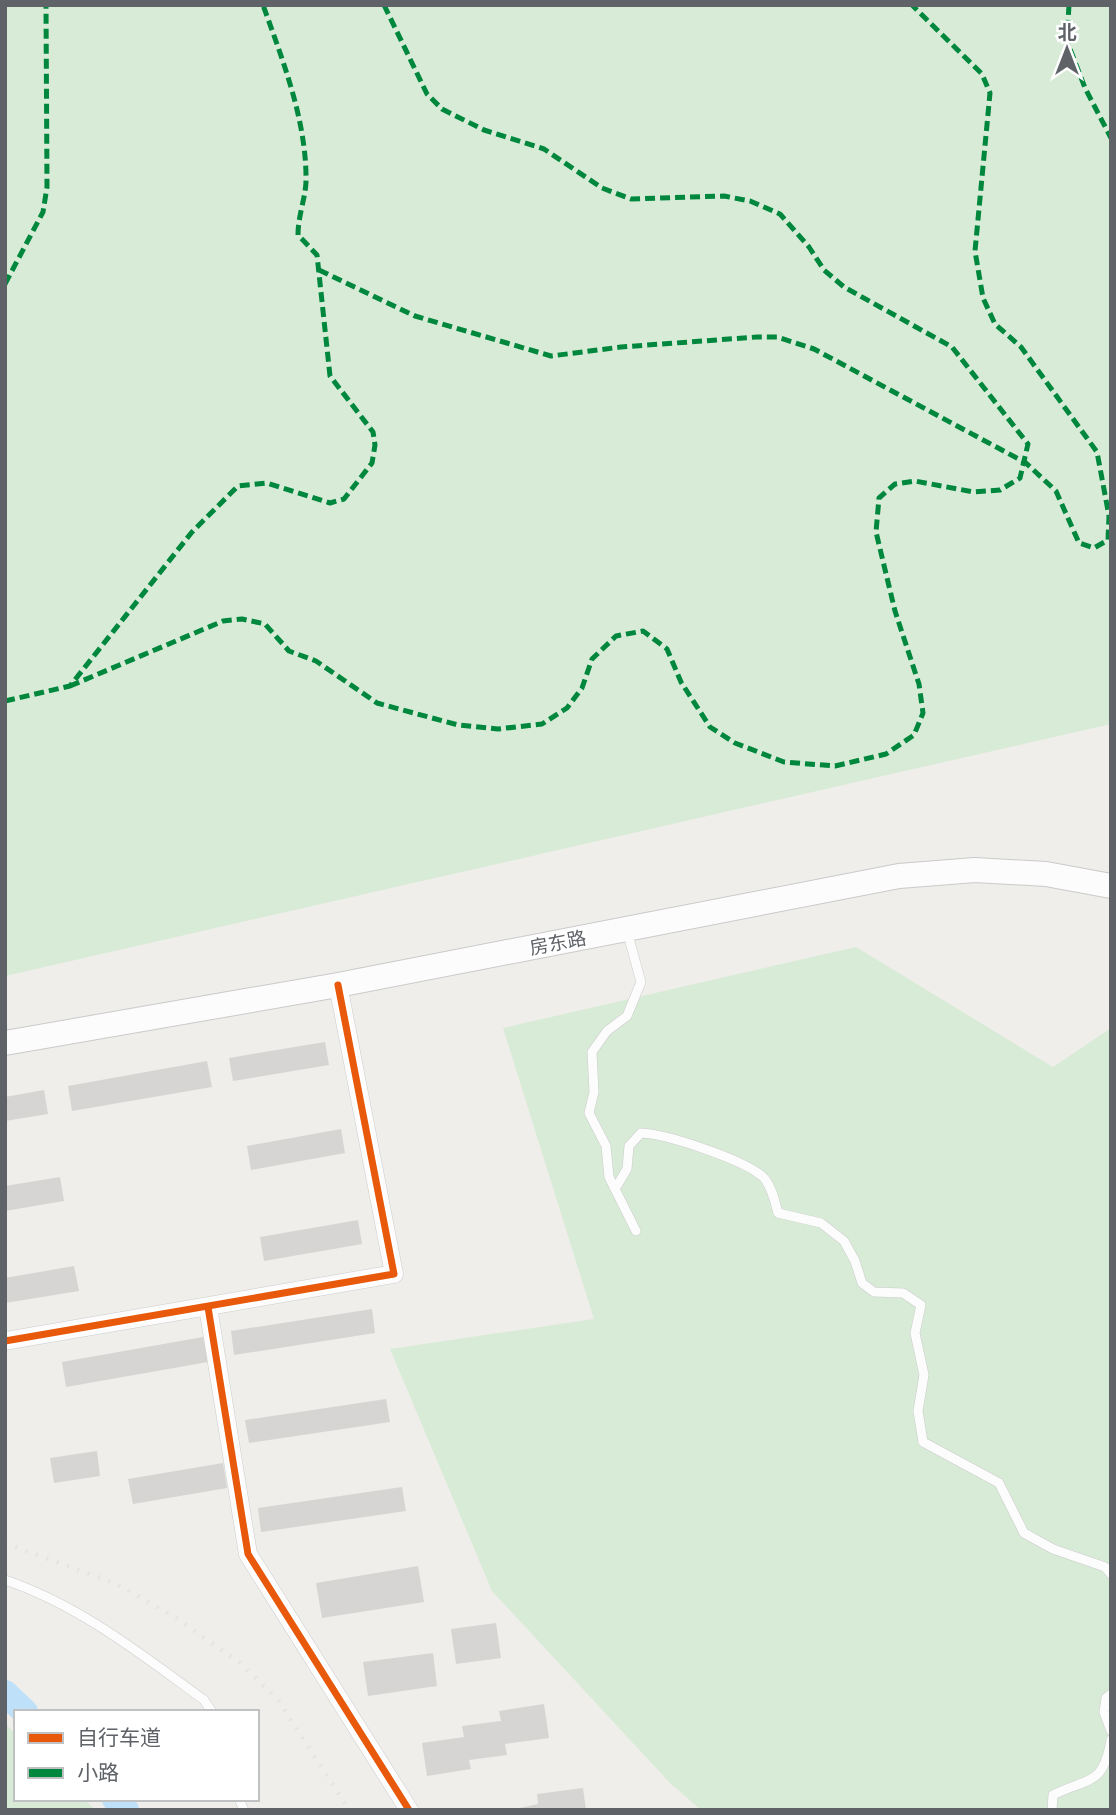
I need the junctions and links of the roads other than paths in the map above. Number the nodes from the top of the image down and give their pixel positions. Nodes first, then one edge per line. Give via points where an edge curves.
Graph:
1 (1111, 886) edge
2 (628, 930) junction
3 (338, 985) junction
4 (5, 1043) edge
5 (615, 1189) junction
6 (636, 1231) dead end
7 (208, 1307) junction
8 (5, 1341) edge
9 (1111, 1574) edge
10 (5, 1580) edge
11 (1111, 1694) edge
12 (211, 1710) edge
13 (1111, 1731) edge
14 (1111, 1740) edge
15 (409, 1810) edge
16 (1052, 1810) edge

1 - 2 main road, 房东路 via 1046,874 975,870 900,876
2 - 3 main road, 房东路
2 - 5 lane via 641,982 627,1016 607,1031 592,1052 590,1113 607,1146 609,1177
3 - 4 main road, 房东路
3 - 7 street via 394,1275
5 - 6 lane
5 - 9 lane via 628,1169 629,1146 641,1133 705,1147 763,1177 778,1213 821,1223 844,1241 862,1283 874,1292 903,1293 921,1305 915,1333 924,1375 918,1411 923,1442 999,1483 1024,1533 1053,1549 1105,1567
7 - 8 street
7 - 15 street via 248,1554
10 - 12 lane via 38,1591 92,1621 204,1700
11 - 13 lane via 1104,1712
14 - 16 lane via 1103,1768 1088,1783 1053,1795

